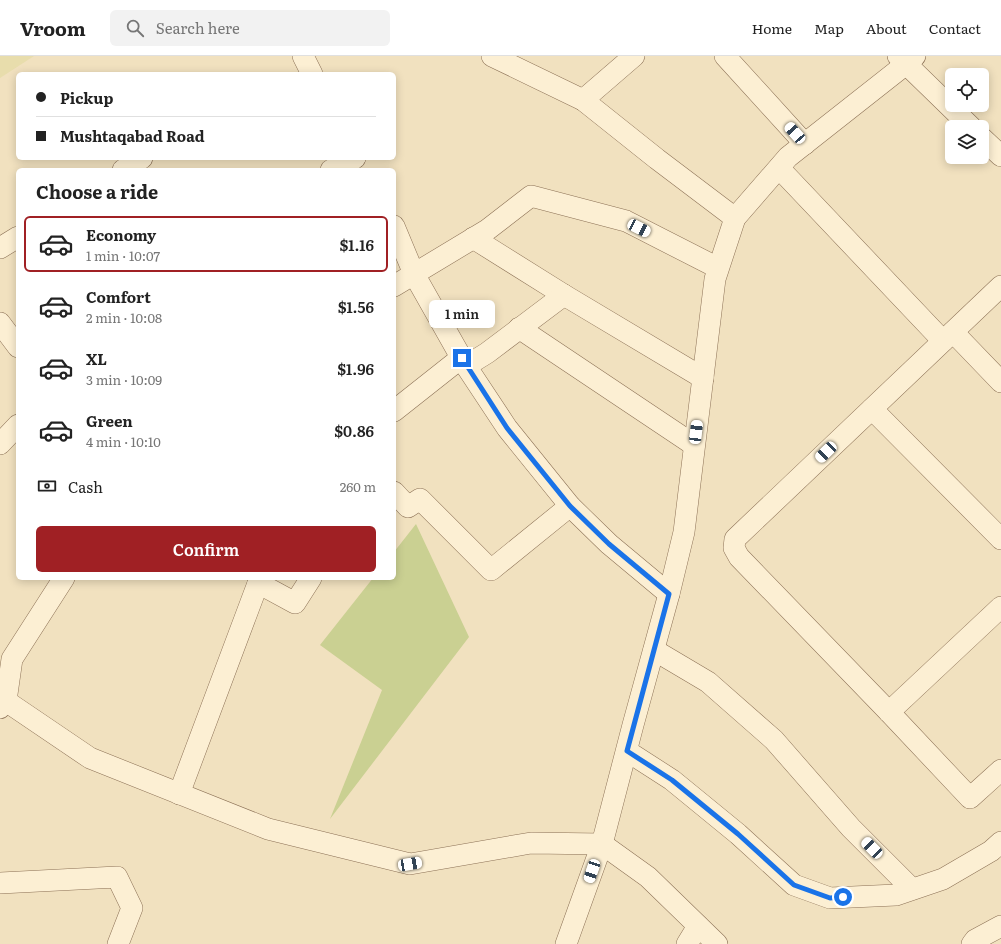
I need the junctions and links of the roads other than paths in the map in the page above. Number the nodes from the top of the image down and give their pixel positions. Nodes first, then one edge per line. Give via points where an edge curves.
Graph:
1 (303, 56) edge
2 (492, 56) edge
3 (634, 56) edge
4 (725, 56) edge
5 (906, 59) edge
6 (311, 72) edge
7 (583, 100) junction
8 (964, 120) edge
9 (805, 144) junction
10 (989, 145) edge
11 (1001, 156) edge
12 (139, 160) edge
13 (351, 160) edge
14 (126, 168) edge
15 (335, 168) edge
16 (779, 168) junction
17 (735, 218) junction
18 (396, 231) edge
19 (16, 238) edge
20 (473, 238) junction
21 (0, 248) edge
22 (718, 268) junction
23 (414, 274) junction
24 (396, 285) edge
25 (1001, 286) edge
26 (564, 295) junction
27 (0, 323) edge
28 (519, 328) junction
29 (948, 337) junction
30 (16, 344) edge
31 (464, 362) junction
32 (703, 378) junction
33 (1001, 382) edge
34 (872, 409) junction
35 (396, 410) edge
36 (16, 427) edge
37 (0, 444) edge
38 (694, 445) junction
39 (396, 494) edge
40 (570, 506) junction
41 (1001, 539) edge
42 (63, 580) edge
43 (259, 580) edge
44 (310, 580) edge
45 (669, 594) junction
46 (1001, 607) edge
47 (654, 650) junction
48 (2, 702) edge
49 (889, 712) junction
50 (627, 751) junction
51 (1001, 770) edge
52 (179, 794) junction
53 (1001, 842) edge
54 (602, 844) junction
55 (0, 883) edge
56 (912, 889) junction
57 (698, 926) junction
58 (1001, 926) edge
59 (118, 944) edge
60 (566, 944) edge
61 (688, 944) edge
62 (717, 944) edge
63 (972, 944) edge

1 - 6 street
2 - 7 street
3 - 7 street
4 - 9 street
5 - 8 street
5 - 9 street
7 - 17 street
9 - 16 street
10 - 11 street
12 - 14 street
13 - 15 street
16 - 17 street
16 - 29 street
17 - 22 street
18 - 23 street
19 - 21 street
20 - 22 street via 531,196 626,221
20 - 23 street
20 - 26 street
22 - 32 street
23 - 24 street
23 - 31 street
25 - 29 street
26 - 28 street
26 - 32 street
27 - 30 street
28 - 31 street via 487,353
28 - 38 street
29 - 33 street
29 - 34 street
31 - 35 street
31 - 40 street via 507,428
32 - 38 street
34 - 41 street
34 - 49 street via 735,539 734,548 739,557
36 - 37 street
38 - 45 street via 684,532
39 - 40 street via 408,507 420,499 491,570
40 - 45 street via 609,544
42 - 48 street via 12,659
43 - 44 street via 295,603
43 - 52 street
45 - 47 street
46 - 49 street
47 - 50 street
47 - 56 street via 708,682 774,740 852,828
48 - 52 street via 90,758
49 - 51 street via 970,798
50 - 54 street
50 - 56 street via 672,780 738,834 794,885 830,898 896,894
52 - 54 street via 268,829 410,864 531,843
53 - 56 street via 991,851 943,879
54 - 57 street via 648,877
54 - 60 street
55 - 59 street via 117,877 132,908
57 - 61 street
57 - 62 street
58 - 63 street

